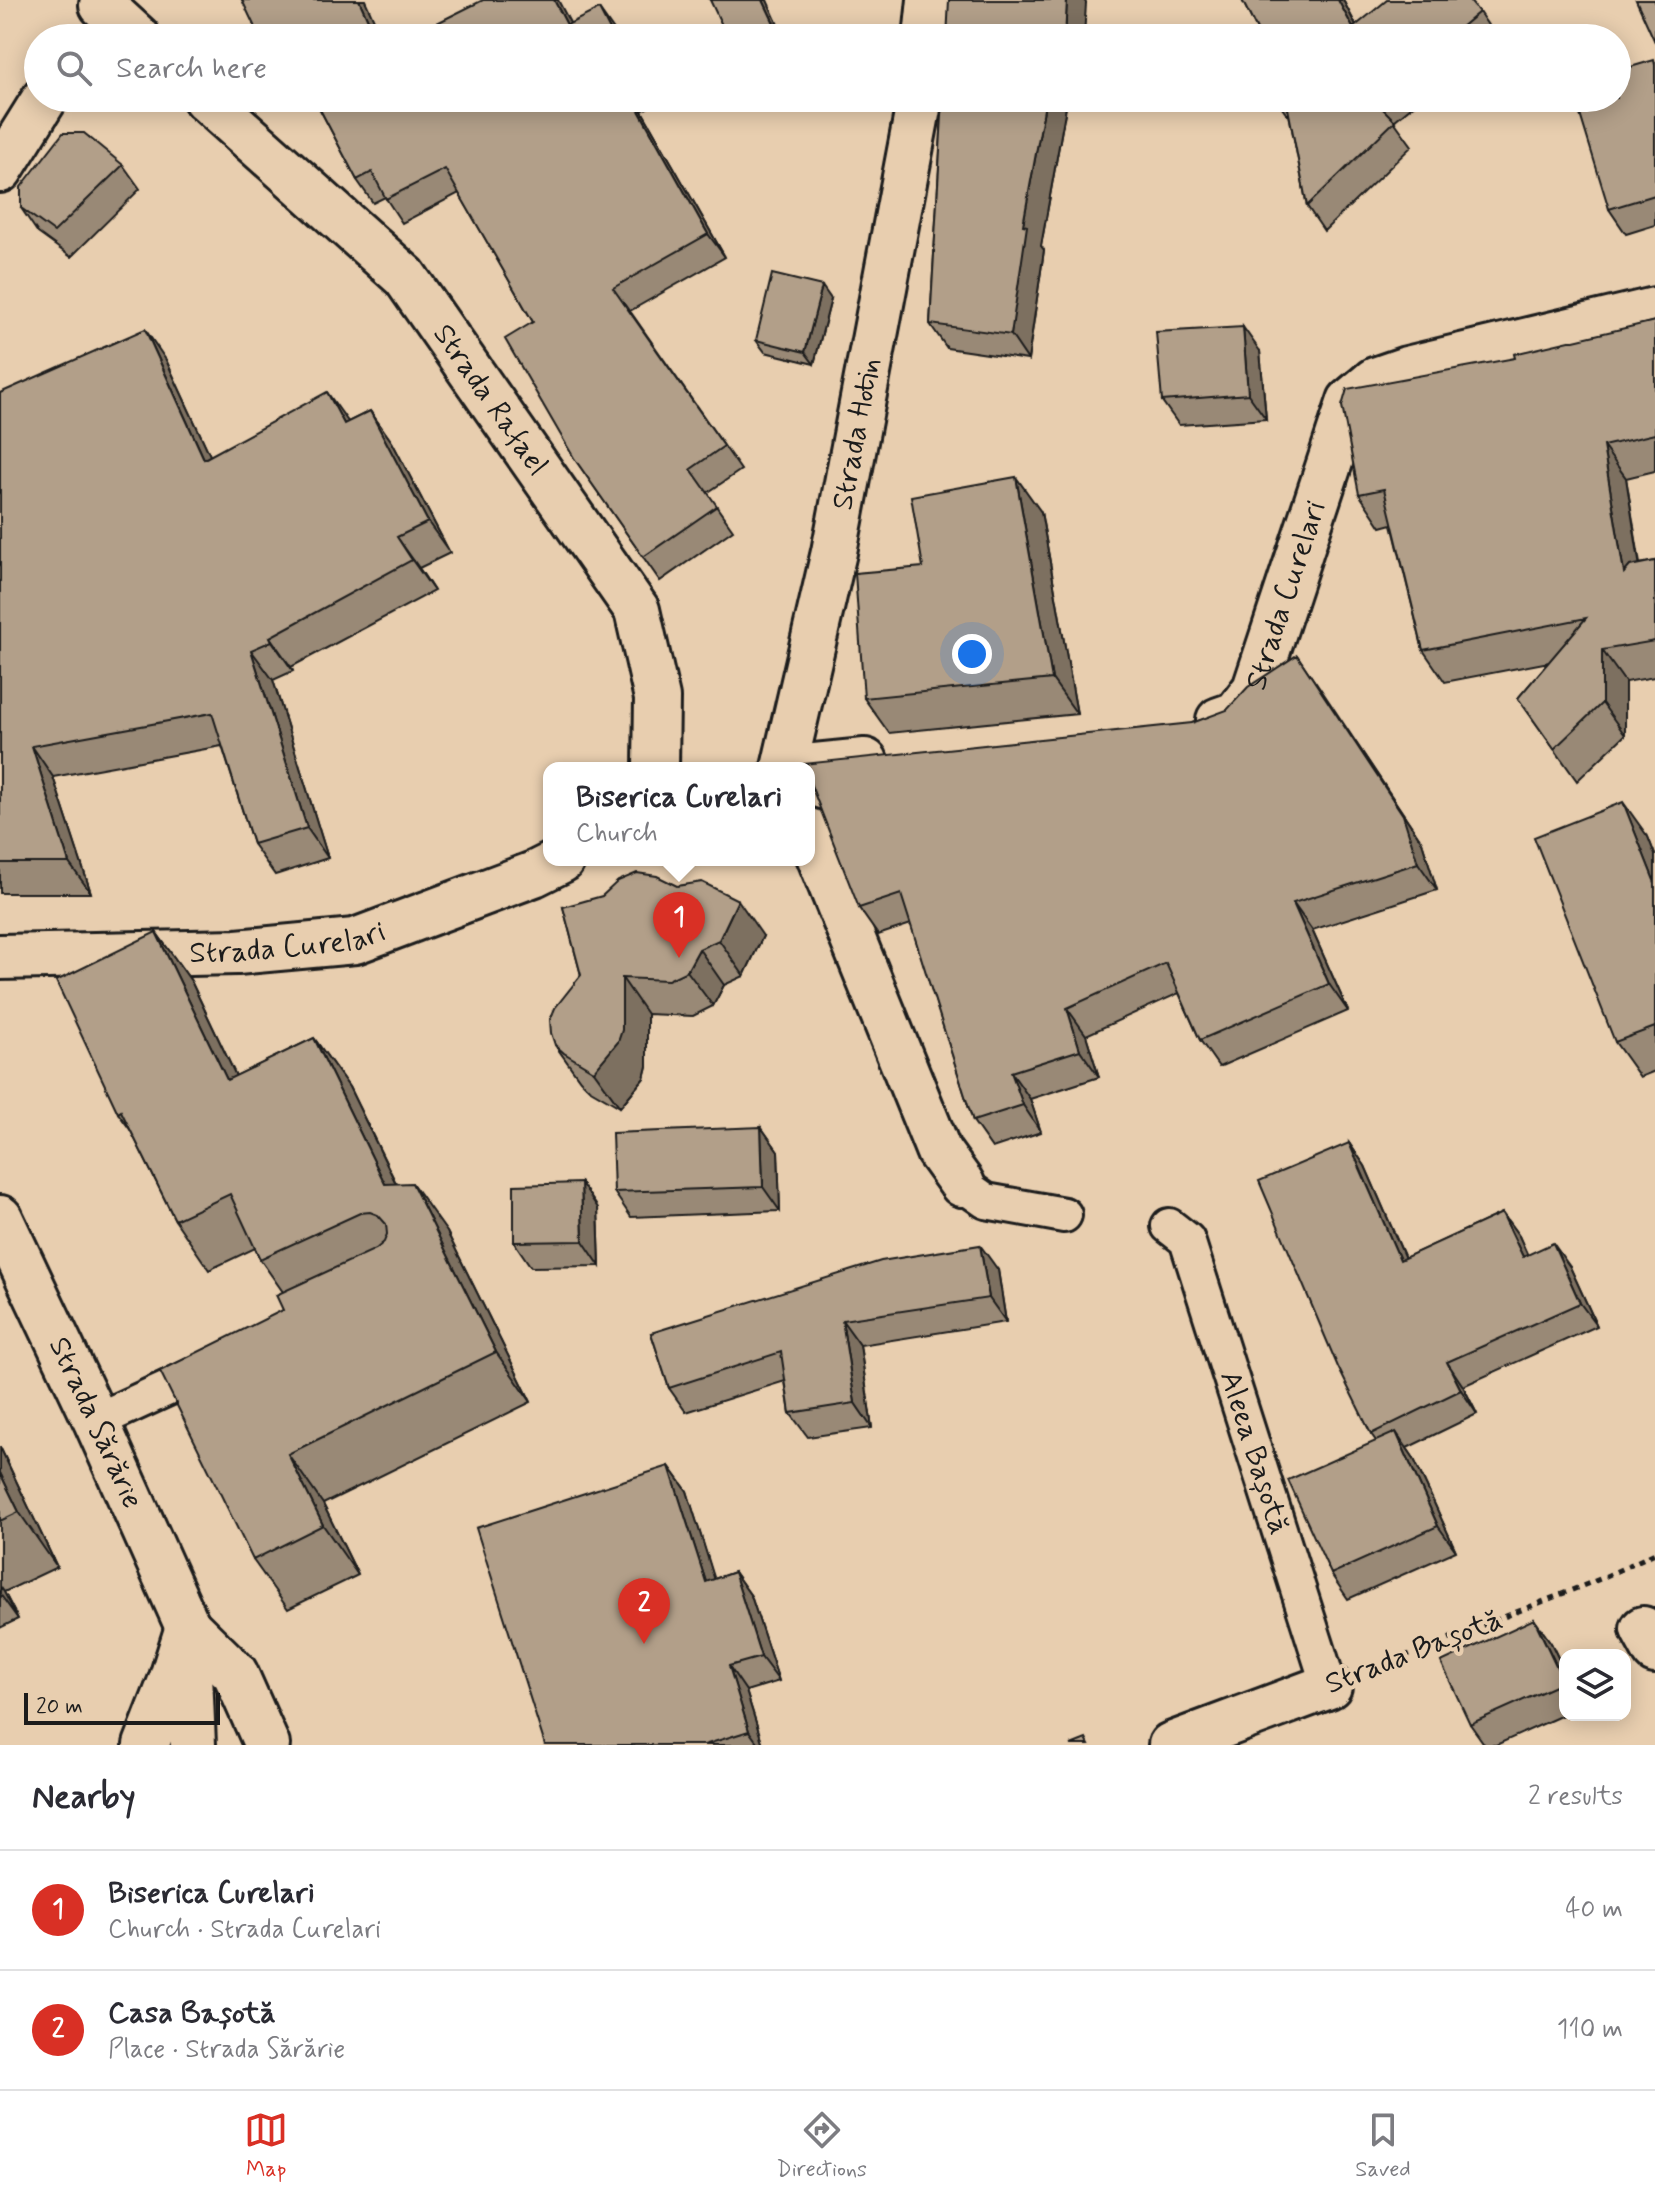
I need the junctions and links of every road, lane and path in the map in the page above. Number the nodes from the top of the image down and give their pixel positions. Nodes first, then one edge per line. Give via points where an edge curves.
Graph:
1 (930, 0) edge
2 (97, 11) edge
3 (117, 24) edge
4 (927, 24) edge
5 (36, 112) edge
6 (221, 112) edge
7 (917, 112) edge
8 (0, 170) edge
9 (1655, 310) edge
10 (1176, 728) edge
11 (906, 756) edge
12 (656, 762) edge
13 (785, 762) edge
14 (815, 766) edge
15 (815, 846) edge
16 (550, 866) edge
17 (0, 957) edge
18 (962, 1184) joint
19 (1064, 1215) dead end
20 (0, 1218) edge
21 (1169, 1226) dead end
22 (235, 1357) edge
23 (96, 1421) junction
24 (1655, 1553) edge
25 (188, 1627) junction
26 (1329, 1686) junction
27 (146, 1745) edge
28 (193, 1745) edge
29 (267, 1745) edge
30 (1171, 1745) edge

1 - 4 street
2 - 3 street
5 - 8 street
6 - 12 street, Strada Rafael via 405,277 637,610 657,698
7 - 13 street, Strada Hotin via 834,552
9 - 10 street, Strada Curelari via 1407,369 1375,380 1350,401 1255,689 1236,714 1208,725
11 - 14 street
15 - 18 street via 939,1152
16 - 17 street, Strada Curelari via 355,941 237,952
18 - 19 lane via 986,1201
20 - 23 street, Strada Sărărie
21 - 26 lane, Aleea Bașotă via 1187,1240
22 - 23 lane
23 - 25 street, Strada Sărărie
24 - 26 path, Strada Bașotă
25 - 27 street
25 - 28 street, Strada Sărărie
25 - 29 street, Strada Sărărie via 235,1673
26 - 30 street, Strada Bașotă

